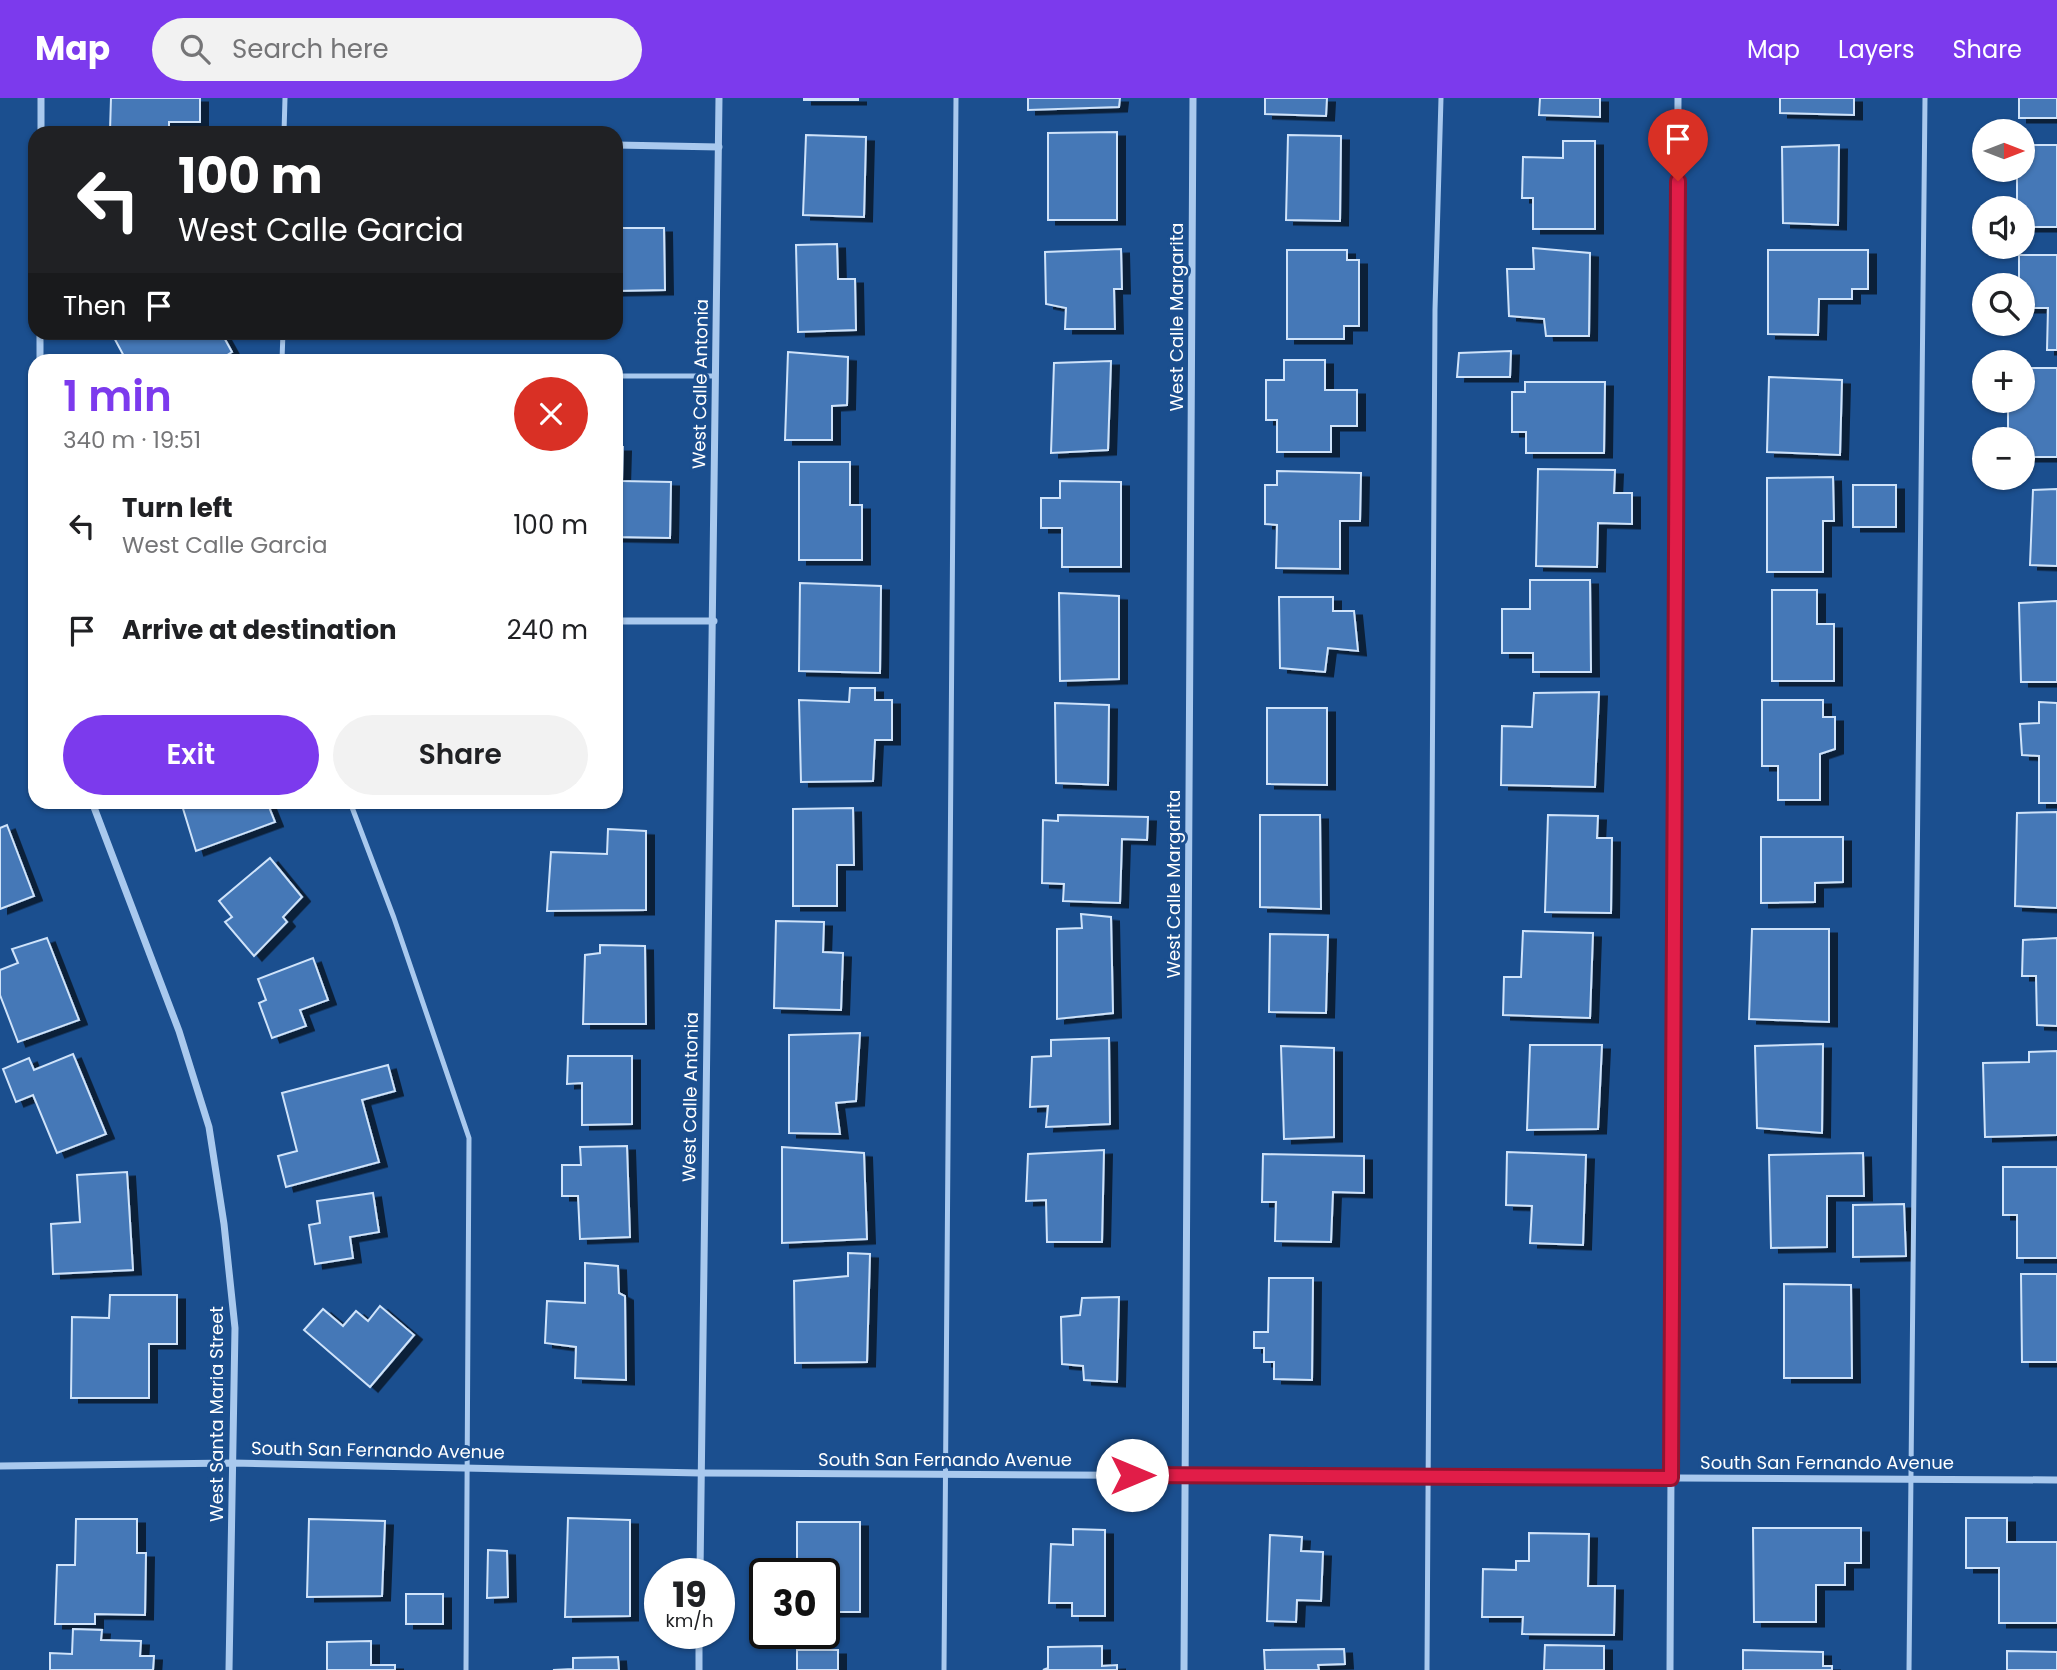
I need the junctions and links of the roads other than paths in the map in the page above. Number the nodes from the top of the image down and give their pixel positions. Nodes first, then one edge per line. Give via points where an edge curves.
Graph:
1 (41, 98) edge
2 (285, 98) edge
3 (719, 98) edge
4 (956, 98) edge
5 (1193, 98) edge
6 (1441, 98) edge
7 (1678, 98) edge
8 (1925, 98) edge
9 (41, 126) edge
10 (284, 126) edge
11 (623, 145) edge
12 (719, 147) junction
13 (623, 376) edge
14 (715, 376) junction
15 (623, 621) edge
16 (714, 621) junction
17 (95, 809) edge
18 (353, 809) edge
19 (232, 1463) junction
20 (0, 1466) edge
21 (467, 1468) junction
22 (700, 1474) junction
23 (945, 1475) junction
24 (1185, 1475) junction
25 (1427, 1476) junction
26 (1671, 1478) junction
27 (1911, 1479) junction
28 (2057, 1480) edge
29 (699, 1558) edge
30 (699, 1649) edge
31 (229, 1670) edge
32 (466, 1670) edge
33 (699, 1670) edge
34 (944, 1670) edge
35 (1184, 1670) edge
36 (1427, 1670) edge
37 (1670, 1670) edge
38 (1909, 1670) edge

1 - 9 street
2 - 10 lane
3 - 12 street, West Calle Antonia
4 - 23 lane
5 - 24 street, West Calle Margarita
6 - 25 lane via 1435,310
7 - 26 street
8 - 27 lane
11 - 12 street
12 - 14 street, West Calle Antonia
13 - 14 lane
14 - 16 street, West Calle Antonia
15 - 16 street
16 - 22 street, West Calle Antonia
17 - 19 street, West Santa Maria Street via 179,1031 209,1127 235,1328
18 - 21 lane via 469,1138
19 - 20 street, South San Fernando Avenue
19 - 21 street, South San Fernando Avenue
19 - 31 street, West Santa Maria Street
21 - 22 street, South San Fernando Avenue
21 - 32 lane
22 - 23 street, South San Fernando Avenue
22 - 29 street, West Calle Antonia
23 - 24 street, South San Fernando Avenue
23 - 34 lane
24 - 25 street, South San Fernando Avenue
24 - 35 street, West Calle Margarita
25 - 26 street, South San Fernando Avenue
25 - 36 lane
26 - 27 street, South San Fernando Avenue
26 - 37 street
27 - 28 street, South San Fernando Avenue
27 - 38 lane
30 - 33 street

